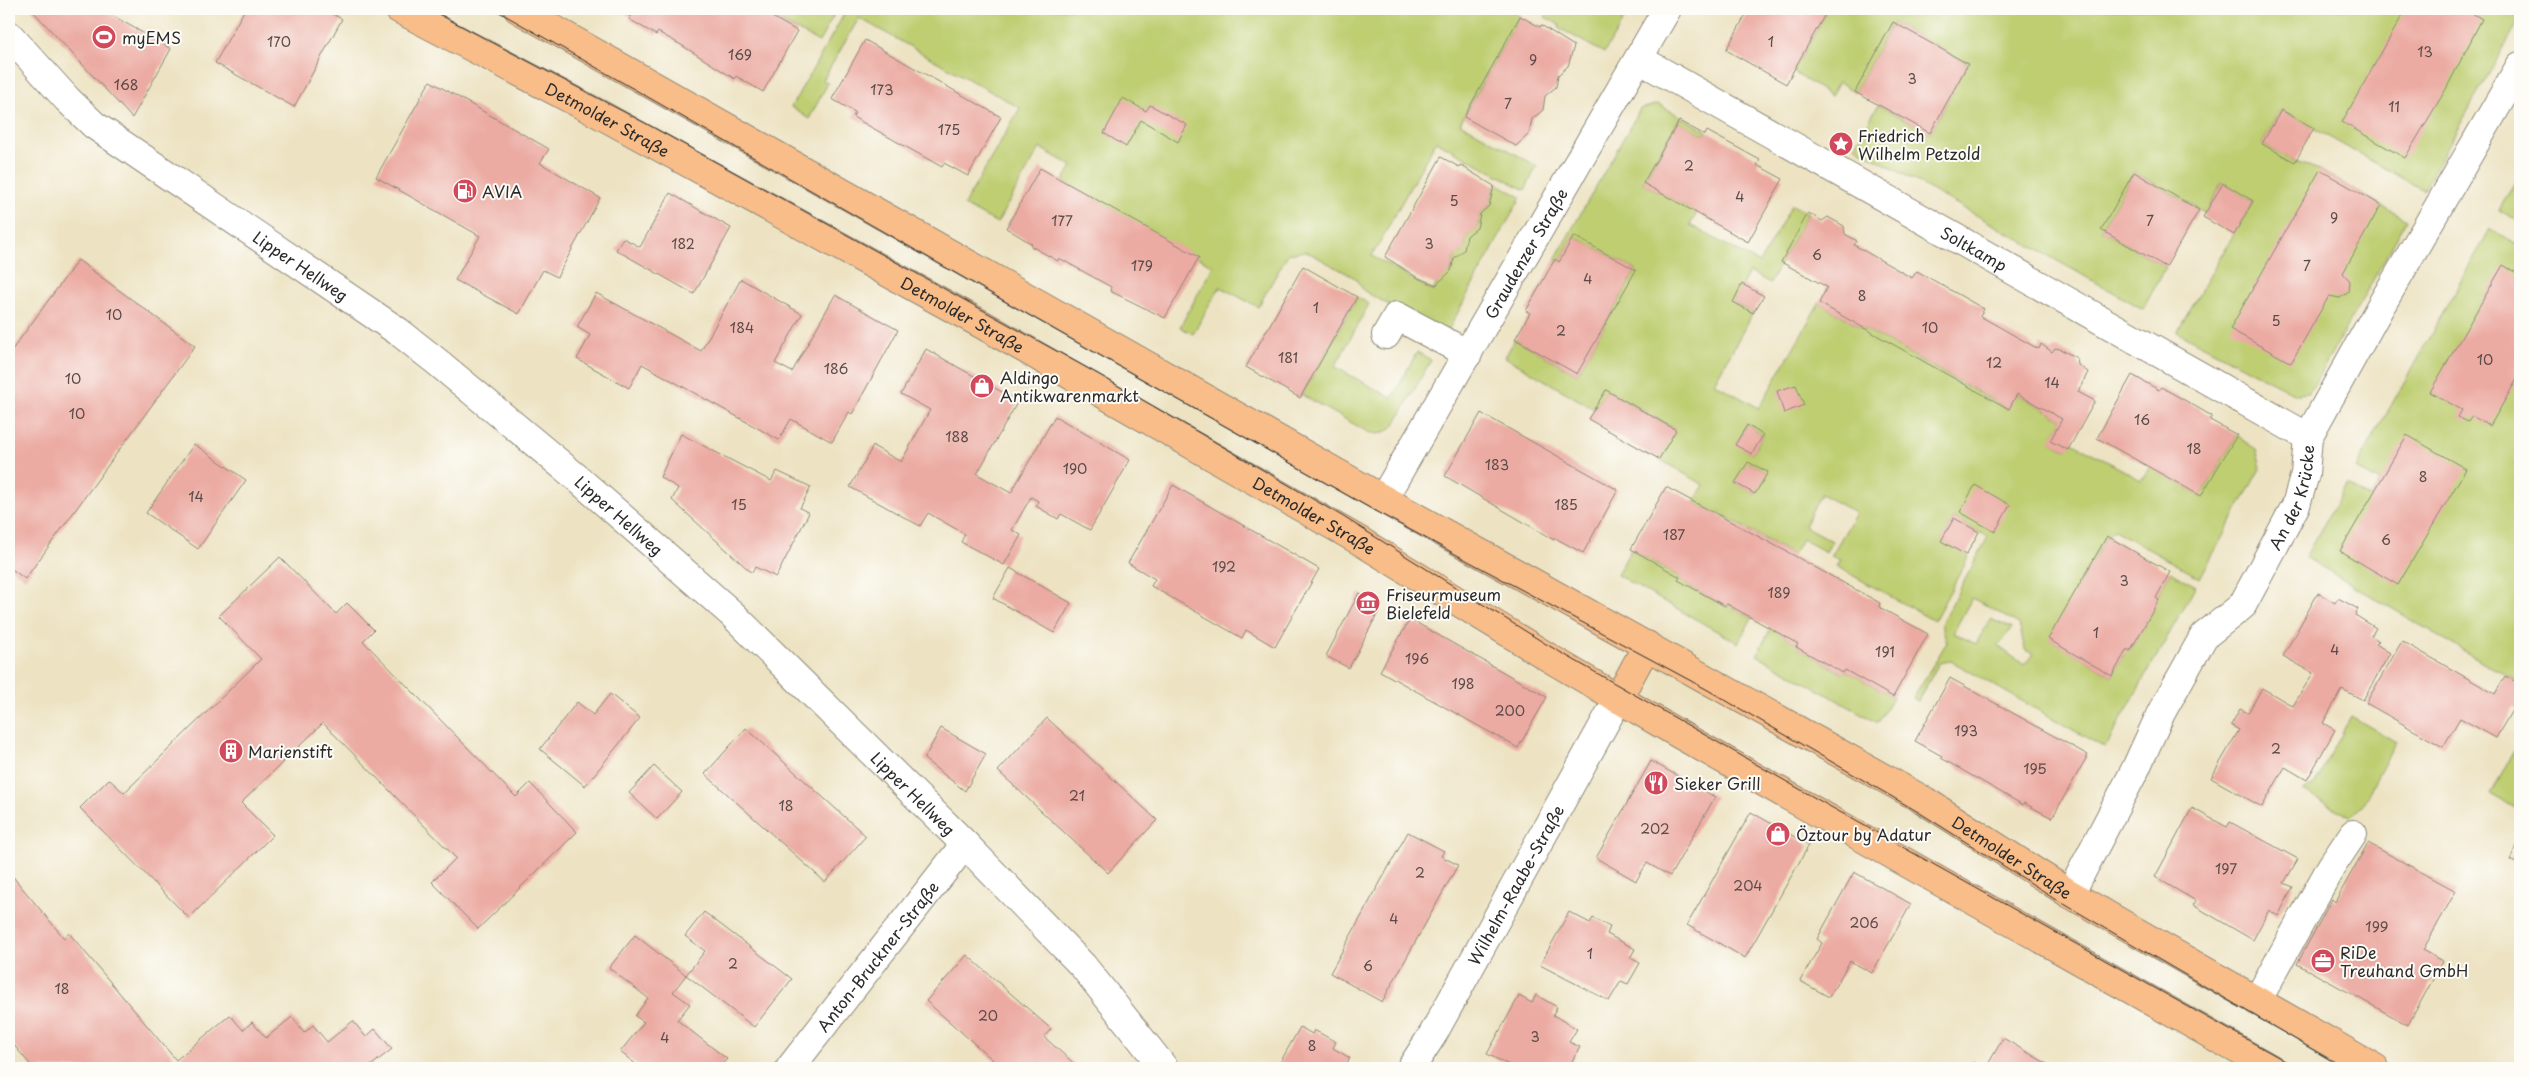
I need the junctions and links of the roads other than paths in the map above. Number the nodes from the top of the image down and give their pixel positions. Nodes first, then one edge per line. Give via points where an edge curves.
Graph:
1 (399, 9) edge
2 (518, 9) edge
3 (1664, 10) edge
4 (9, 35) edge
5 (1639, 59) junction
6 (2520, 66) edge
7 (1386, 335) dead end
8 (1468, 354) junction
9 (2308, 437) junction
10 (1383, 499) junction
11 (1647, 645) junction
12 (1618, 699) junction
13 (2353, 834) dead end
14 (966, 844) junction
15 (2070, 894) junction
16 (2257, 1001) junction
17 (790, 1068) edge
18 (1164, 1068) edge
19 (1411, 1068) edge
20 (2270, 1068) edge
21 (2375, 1068) edge

1 - 12 main road, Detmolder Straße via 596,112 983,325 1360,541
2 - 10 main road, Detmolder Straße
3 - 5 street, Graudenzer Straße
4 - 14 street, Lipper Hellweg via 94,125 399,332 569,471 732,614
5 - 8 street, Graudenzer Straße
5 - 9 street, Soltkamp
6 - 9 street, An der Krücke
7 - 8 street via 1397,316
8 - 10 street, Graudenzer Straße
9 - 15 street, An der Krücke via 2296,505 2242,606 2204,636 2161,713
10 - 11 main road, Detmolder Straße
11 - 12 main road
11 - 15 main road, Detmolder Straße via 1924,802
12 - 19 street, Wilhelm-Raabe-Straße via 1433,1034
12 - 20 main road, Detmolder Straße
13 - 16 street via 2331,867
14 - 17 street, Anton-Bruckner-Straße
14 - 18 street, Lipper Hellweg via 1083,966
15 - 16 main road, Detmolder Straße
16 - 21 main road, Detmolder Straße

